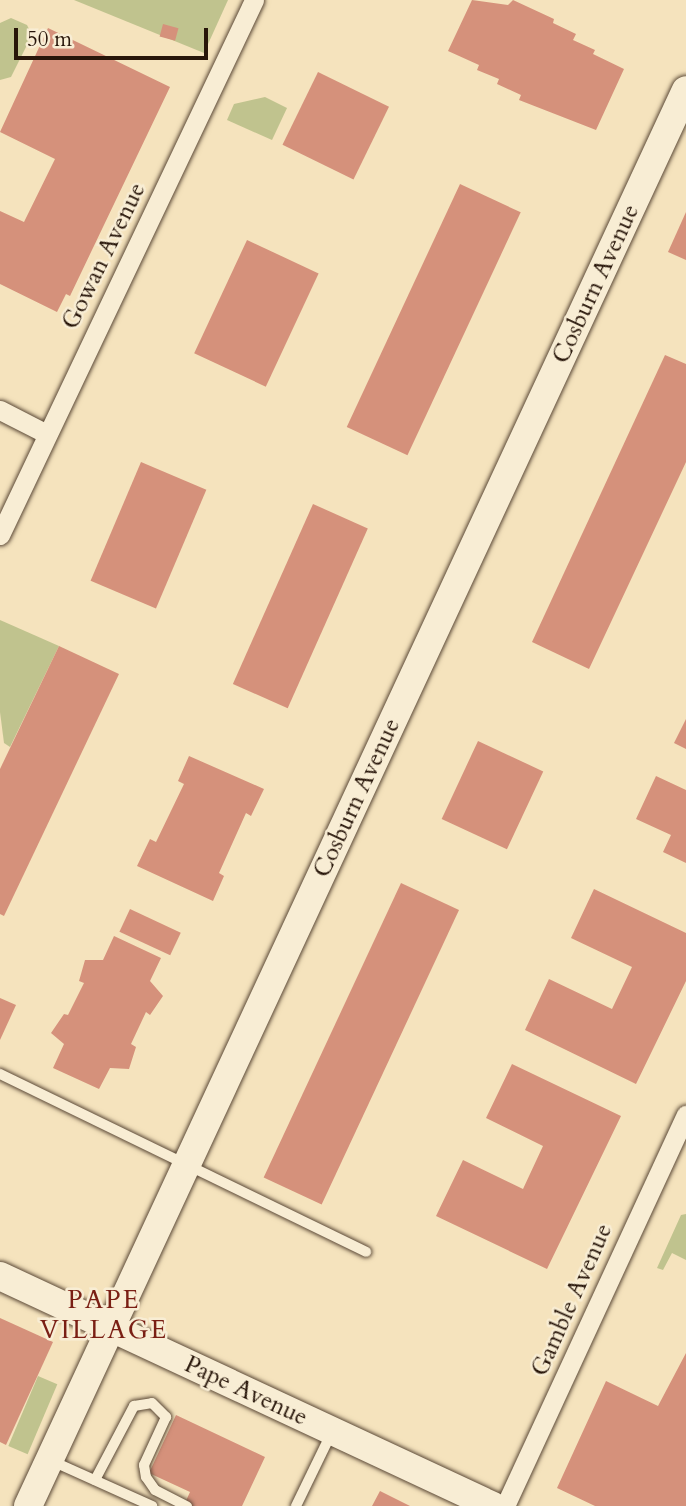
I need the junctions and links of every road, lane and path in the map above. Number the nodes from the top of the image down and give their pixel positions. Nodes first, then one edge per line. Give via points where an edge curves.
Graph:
1 (254, 0) edge
2 (686, 90) edge
3 (0, 411) edge
4 (47, 434) junction
5 (0, 535) edge
6 (0, 1074) edge
7 (686, 1115) edge
8 (186, 1165) junction
9 (366, 1252) dead end
10 (0, 1276) edge
11 (111, 1328) junction
12 (332, 1431) junction
13 (51, 1461) junction
14 (95, 1480) junction
15 (28, 1506) edge
16 (152, 1506) edge
17 (187, 1506) edge
18 (296, 1506) edge
19 (492, 1506) edge
20 (505, 1506) edge

1 - 4 street, Gowan Avenue
2 - 8 street, Cosburn Avenue
3 - 4 street
4 - 5 street, Gowan Avenue
6 - 8 lane
7 - 20 street, Gamble Avenue
8 - 9 lane
8 - 11 street, Cosburn Avenue
10 - 11 street, Pape Avenue
11 - 12 street, Pape Avenue
11 - 13 street, Cosburn Avenue
12 - 18 lane
12 - 19 street, Pape Avenue
13 - 14 lane
13 - 15 street, Cosburn Avenue
14 - 16 lane
14 - 17 lane via 134,1406 152,1403 166,1417 144,1465 146,1477 155,1490

